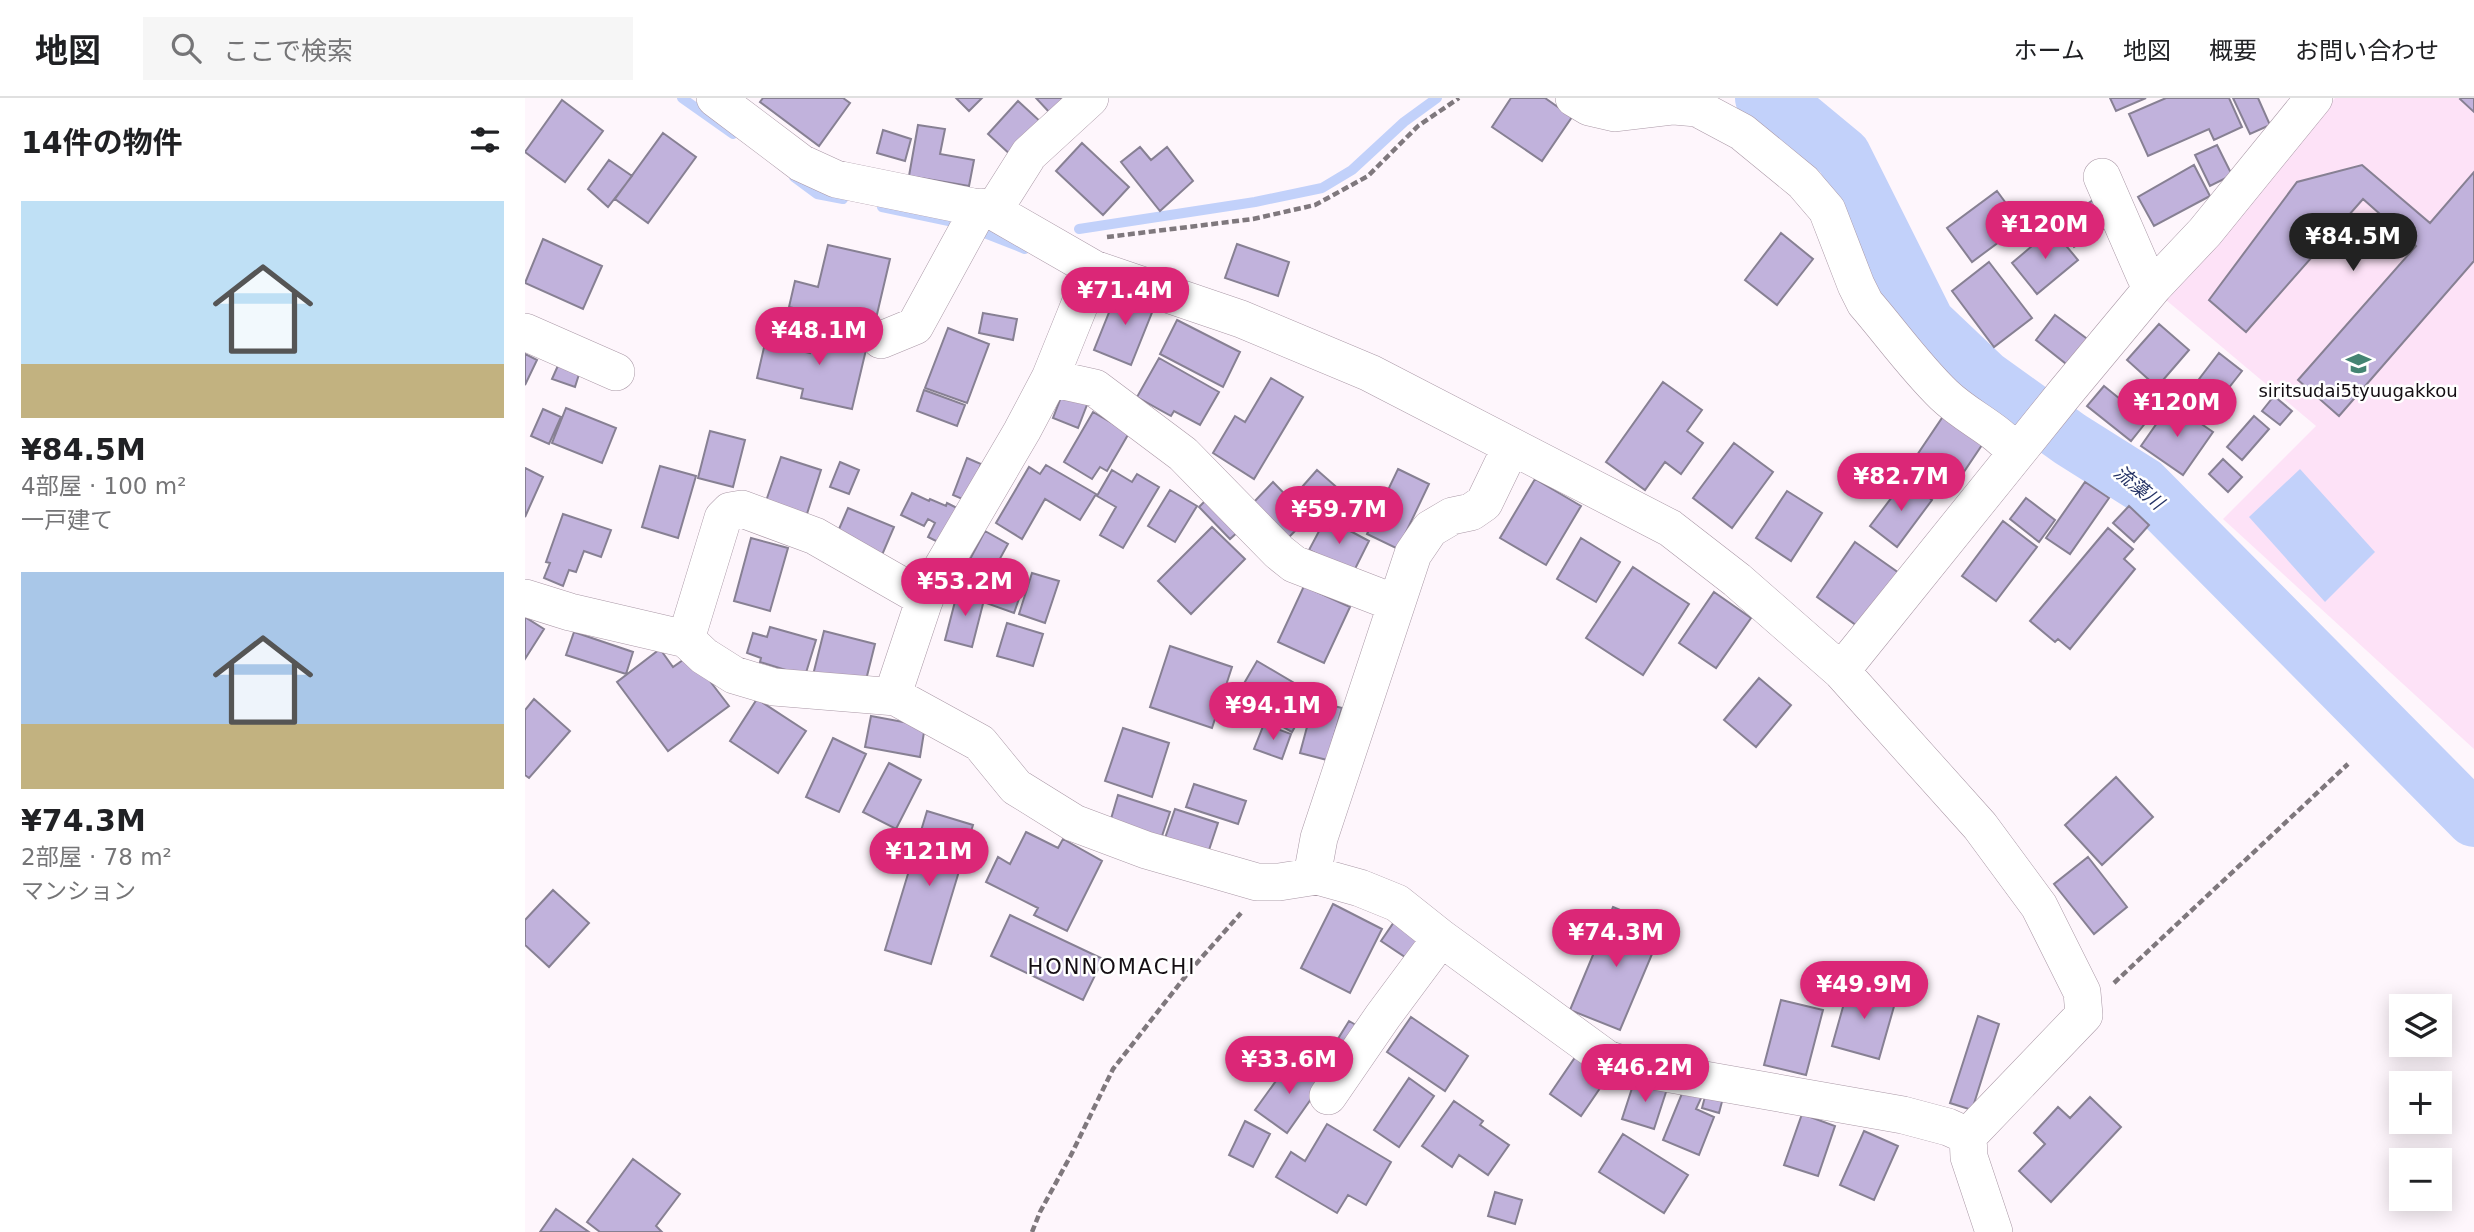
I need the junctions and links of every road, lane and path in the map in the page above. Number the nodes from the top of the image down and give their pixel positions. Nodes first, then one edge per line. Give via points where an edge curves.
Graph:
1 (715, 98) edge
2 (1090, 98) edge
3 (1459, 98) edge
4 (1574, 98) edge
5 (2297, 105) edge
6 (2102, 177) dead end
7 (978, 218) junction
8 (1082, 262) junction
9 (2154, 286) junction
10 (525, 332) edge
11 (881, 340) dead end
12 (615, 372) dead end
13 (1050, 377) junction
14 (1511, 447) junction
15 (2021, 447) junction
16 (525, 598) edge
17 (925, 599) junction
18 (1395, 603) junction
19 (686, 639) junction
20 (1841, 671) junction
21 (895, 697) junction
22 (2349, 764) dead end
23 (1312, 876) junction
24 (1257, 882) junction
25 (1441, 938) junction
26 (2085, 1005) junction
27 (1328, 1096) dead end
28 (1968, 1136) junction
29 (1033, 1232) edge
30 (1994, 1232) edge

1 - 7 street via 801,163 836,179
2 - 7 street via 1029,154
3 - 8 path via 1418,126 1368,176 1315,205 1253,219 1086,239
4 - 15 street via 1615,113 1697,108 1742,132 1803,182 1827,210 1865,303 1943,394 1968,416
5 - 9 street via 2205,232
6 - 9 street via 2145,276
7 - 8 street
7 - 11 street via 915,326
8 - 13 street
8 - 14 street via 1241,319 1370,373
9 - 15 street
10 - 12 street
13 - 17 street
13 - 18 street via 1095,388 1183,454 1294,564
14 - 18 street via 1485,503 1430,529 1413,554
14 - 20 street via 1669,528
15 - 20 street
16 - 19 street
17 - 19 street via 815,536 742,509 730,510 723,519
17 - 21 street
18 - 23 street via 1319,838
19 - 21 street via 734,675 774,687
20 - 26 street via 1980,826 2039,906
21 - 24 street via 980,743 1016,787 1074,823
22 - 26 path via 2102,995
23 - 24 street
23 - 25 street via 1397,903
24 - 29 path via 1257,894 1113,1069
25 - 27 street
25 - 28 street via 1607,1059 1630,1068 1903,1115
26 - 28 street via 2084,1015
28 - 30 street via 1969,1157

